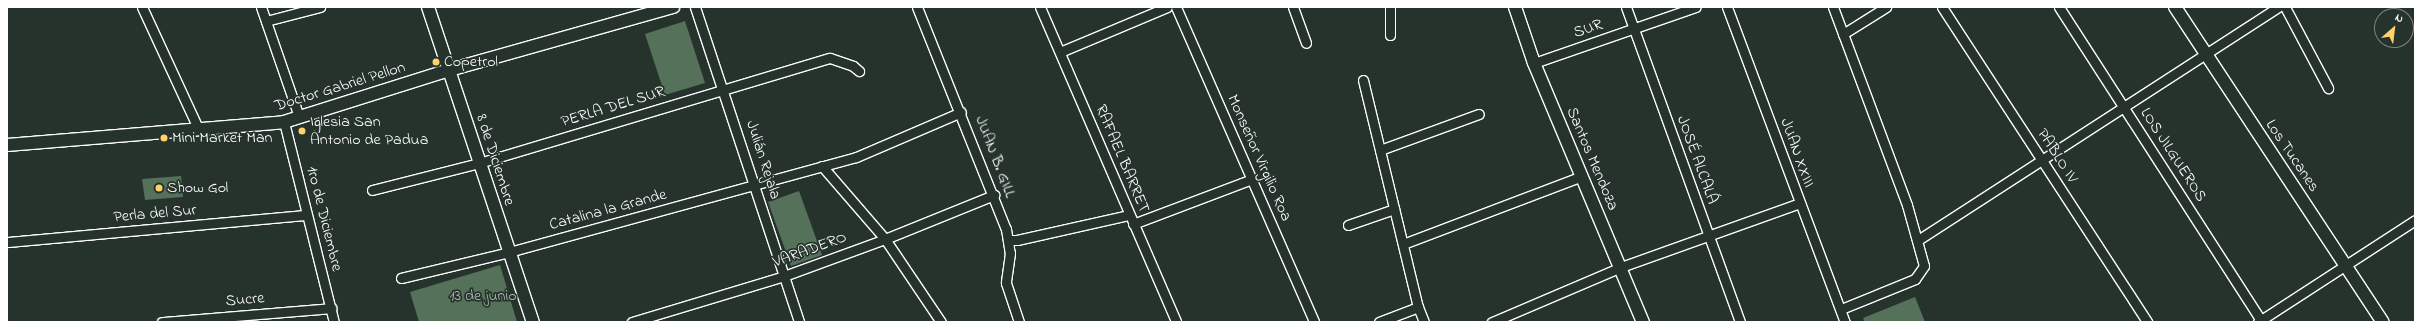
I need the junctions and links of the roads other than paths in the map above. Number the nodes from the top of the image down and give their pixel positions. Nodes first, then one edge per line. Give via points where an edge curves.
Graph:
1 (142, 7) edge
2 (261, 7) edge
3 (320, 7) edge
4 (428, 7) edge
5 (673, 7) edge
6 (695, 7) edge
7 (917, 7) edge
8 (1040, 7) edge
9 (1167, 7) edge
10 (1176, 7) edge
11 (1293, 7) edge
12 (1390, 7) edge
13 (1515, 7) edge
14 (1626, 7) edge
15 (1696, 7) edge
16 (1728, 7) edge
17 (1833, 7) edge
18 (1886, 7) edge
19 (1942, 7) edge
20 (2059, 7) edge
21 (2175, 7) edge
22 (2278, 7) edge
23 (2285, 7) edge
24 (266, 21) junction
25 (1634, 29) junction
26 (1843, 34) junction
27 (1390, 35) dead end
28 (1306, 43) dead end
29 (1060, 52) junction
30 (2206, 55) junction
31 (1534, 63) junction
32 (450, 70) junction
33 (859, 72) dead end
34 (1363, 80) dead end
35 (2328, 88) dead end
36 (724, 89) junction
37 (2126, 108) junction
38 (961, 112) junction
39 (1479, 114) dead end
40 (299, 118) junction
41 (284, 122) junction
42 (198, 128) junction
43 (7, 145) edge
44 (1380, 150) junction
45 (2042, 161) junction
46 (479, 163) junction
47 (822, 166) junction
48 (1582, 176) junction
49 (1252, 179) junction
50 (755, 185) junction
51 (372, 190) dead end
52 (994, 195) junction
53 (1800, 203) junction
54 (1394, 209) junction
55 (306, 215) junction
56 (1129, 215) junction
57 (2415, 220) edge
58 (1133, 224) junction
59 (1348, 225) dead end
60 (1708, 235) junction
61 (884, 239) junction
62 (1008, 240) junction
63 (1918, 240) junction
64 (7, 242) edge
65 (1403, 244) junction
66 (509, 252) junction
67 (2346, 265) junction
68 (1621, 267) junction
69 (784, 276) junction
70 (401, 278) dead end
71 (1418, 307) junction
72 (331, 308) junction
73 (1840, 309) junction
74 (2259, 321) edge
75 (162, 322) edge
76 (334, 322) edge
77 (533, 322) edge
78 (632, 322) edge
79 (799, 322) edge
80 (941, 322) edge
81 (1019, 322) edge
82 (1176, 322) edge
83 (1314, 322) edge
84 (1379, 322) edge
85 (1424, 322) edge
86 (1492, 322) edge
87 (1643, 322) edge
88 (1740, 322) edge
89 (1845, 322) edge
90 (2147, 322) edge
91 (2383, 322) edge

1 - 42 street
2 - 24 street
3 - 24 street
4 - 32 street, 8 de Diciembre
5 - 32 street, Doctor Gabriel Pellon
6 - 36 street, Julián Rejala
7 - 38 street, JUAN B. GILL
8 - 29 street, RAFAEL BARRET
9 - 29 street
10 - 49 street, Monseñor Virgilio Roa
11 - 28 street
12 - 27 street
13 - 31 street, Santos Mendoza
14 - 25 street, JOSÉ ALCALÁ
15 - 25 street, SUR
16 - 53 street, JUAN XXIII
17 - 26 street
18 - 26 street
19 - 45 street, PABLO IV
20 - 37 street, LOS JILGUEROS
21 - 30 street, Los Tucanes
22 - 30 street
23 - 35 street
24 - 40 street
25 - 31 street, SUR
25 - 60 street, JOSÉ ALCALÁ
26 - 63 street
29 - 56 street, RAFAEL BARRET
30 - 37 street
30 - 67 street, Los Tucanes
31 - 48 street, Santos Mendoza
32 - 40 street, Doctor Gabriel Pellon
32 - 46 street, 8 de Diciembre
33 - 36 street, PERLA DEL SUR via 853,66 830,58
34 - 44 street
36 - 46 street, PERLA DEL SUR
36 - 50 street, Julián Rejala
37 - 45 street
37 - 74 street, LOS JILGUEROS
38 - 47 street, Catalina la Grande via 872,151
38 - 52 street, JUAN B. GILL
39 - 44 street
40 - 41 street, Doctor Gabriel Pellon
41 - 42 street, Doctor Gabriel Pellon
41 - 55 street, 1ro de Diciembre
42 - 43 street, Doctor Gabriel Pellon
44 - 54 street
45 - 63 street
45 - 90 street, PABLO IV
46 - 51 street, PERLA DEL SUR
46 - 66 street, 8 de Diciembre
47 - 50 street, Catalina la Grande
47 - 61 street
48 - 65 street
48 - 68 street, Santos Mendoza
49 - 58 street
49 - 83 street, Monseñor Virgilio Roa
50 - 66 street, Catalina la Grande
50 - 69 street, Julián Rejala
52 - 61 street, VARADERO
52 - 62 street, JUAN B. GILL
53 - 60 street
53 - 73 street, JUAN XXIII
54 - 59 street
54 - 65 street
55 - 64 street, Perla del Sur
55 - 72 street, 1ro de Diciembre
56 - 58 street, RAFAEL BARRET
56 - 62 street
57 - 67 street
58 - 82 street, RAFAEL BARRET
60 - 68 street
60 - 88 street, JOSÉ ALCALÁ
61 - 69 street, VARADERO
61 - 80 street
62 - 81 street, JUAN B. GILL via 1010,252 1006,283
63 - 73 street via 1924,266 1920,276
65 - 71 street
66 - 70 street, Catalina la Grande
66 - 77 street, 8 de Diciembre
67 - 74 street
67 - 91 street, Los Tucanes
68 - 86 street
68 - 87 street, Santos Mendoza
69 - 78 street, VARADERO
69 - 79 street, Julián Rejala
71 - 84 street
71 - 85 street
72 - 75 street, Sucre
72 - 76 street, 1ro de Diciembre
73 - 89 street, JUAN XXIII

